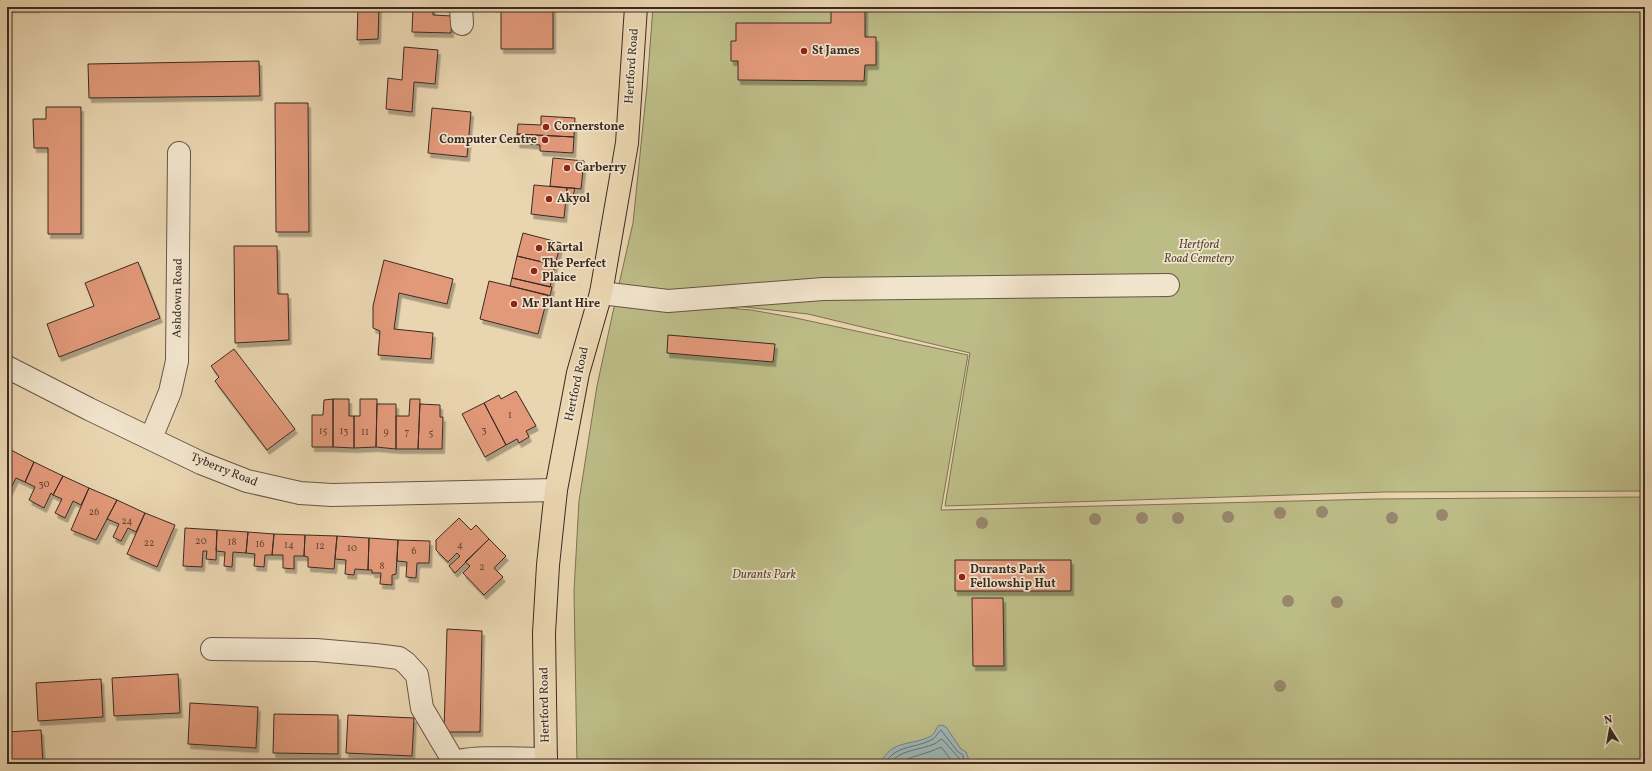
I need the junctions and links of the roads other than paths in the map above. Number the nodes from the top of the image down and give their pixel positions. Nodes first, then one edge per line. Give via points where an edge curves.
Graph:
1 (636, 7) edge
2 (179, 153) dead end
3 (1168, 285) dead end
4 (601, 293) junction
5 (7, 367) edge
6 (151, 438) junction
7 (556, 490) junction
8 (212, 649) dead end
9 (546, 762) edge
10 (453, 763) edge

1 - 4 main road, Hertford Road via 626,143
2 - 6 street, Ashdown Road via 177,362 170,392
3 - 4 street via 823,289 668,301
4 - 7 main road, Hertford Road via 578,372
5 - 6 street, Tyberry Road
6 - 7 street, Tyberry Road via 247,482 300,493 332,495
7 - 9 main road, Hertford Road via 544,633
8 - 10 street via 316,650 400,658 417,675 422,708
9 - 10 street via 473,758

